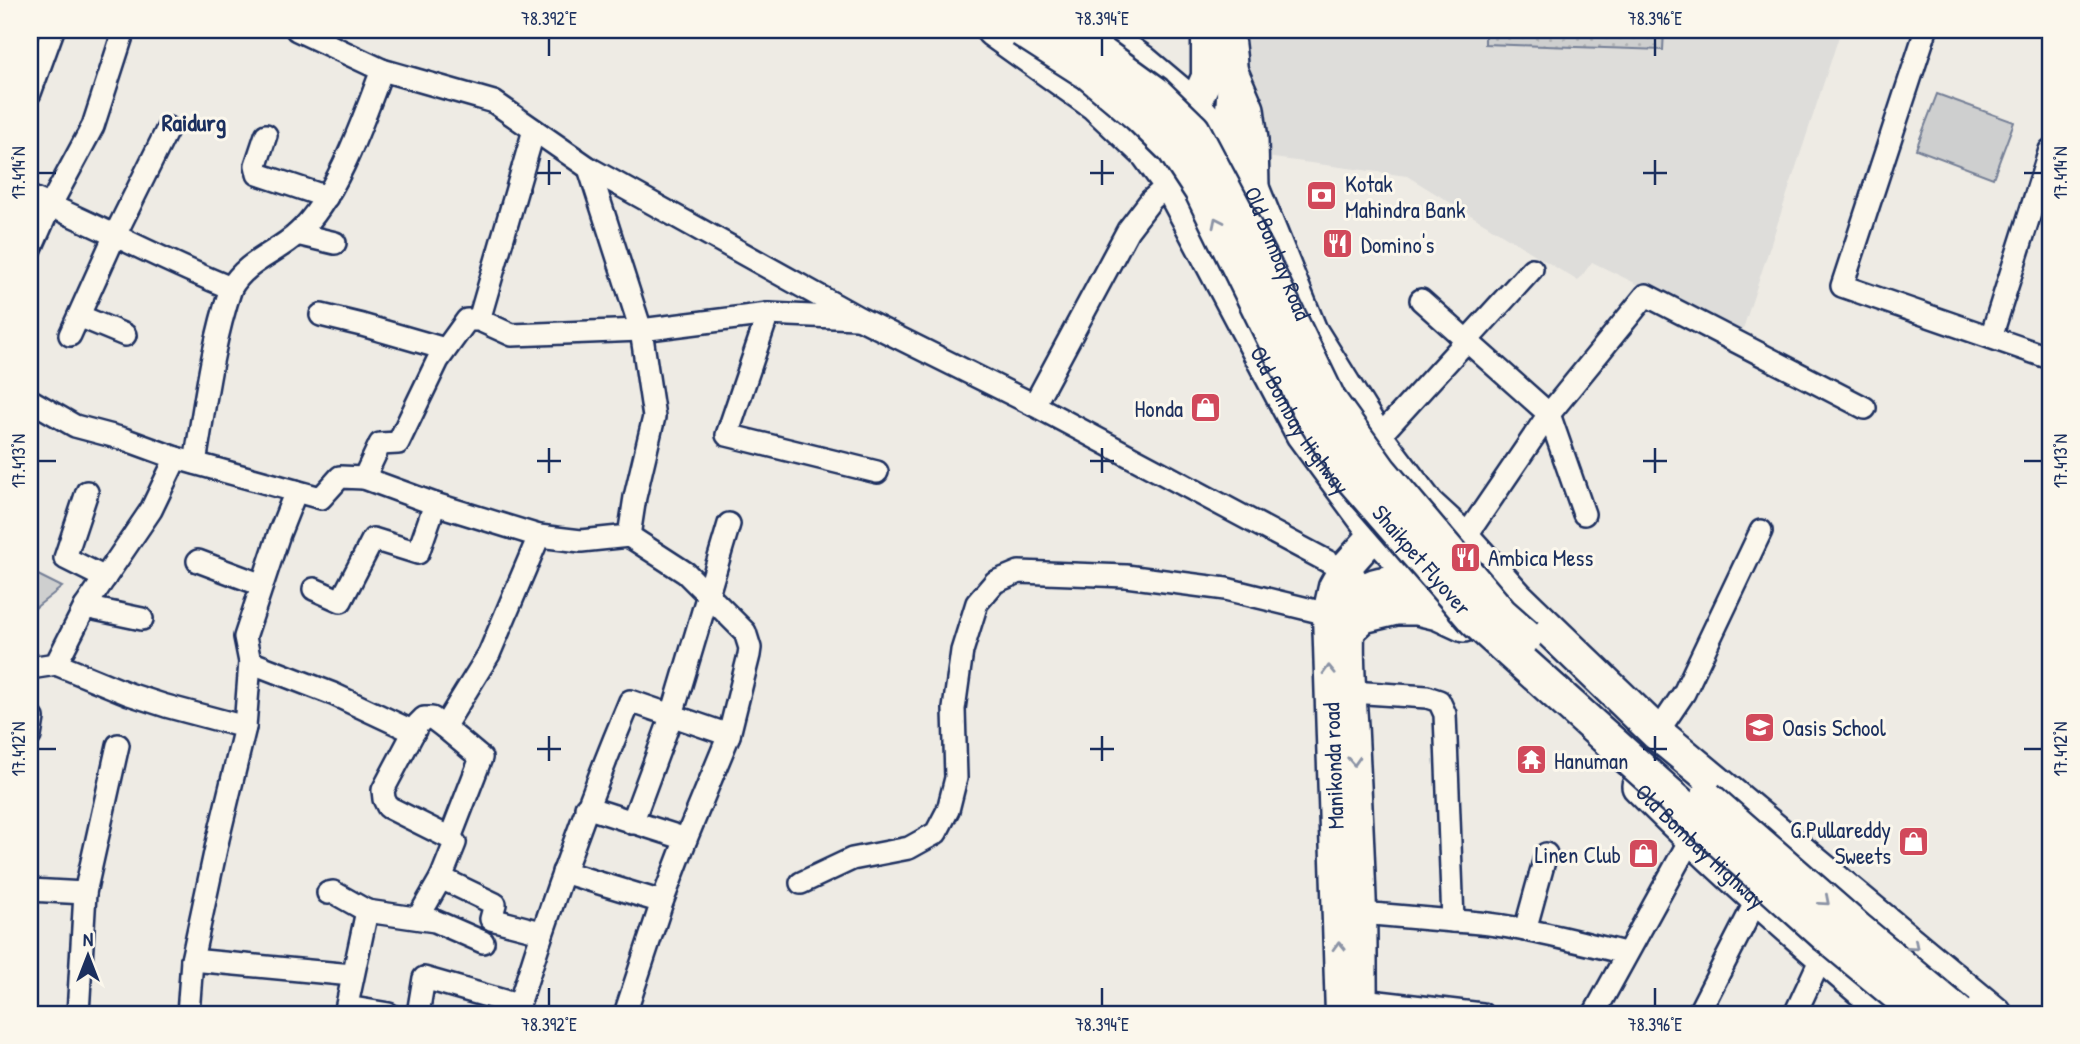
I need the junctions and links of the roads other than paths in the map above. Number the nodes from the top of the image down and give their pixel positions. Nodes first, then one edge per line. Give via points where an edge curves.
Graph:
1 (54, 30) edge
2 (124, 30) edge
3 (298, 30) edge
4 (993, 30) edge
5 (1022, 30) edge
6 (1068, 30) edge
7 (1095, 30) edge
8 (1207, 30) edge
9 (1227, 30) edge
10 (1926, 30) edge
11 (382, 70) junction
12 (1231, 72) junction
13 (30, 93) edge
14 (1195, 106) junction
15 (168, 128) dead end
16 (534, 130) junction
17 (266, 135) dead end
18 (1222, 138) junction
19 (2050, 150) edge
20 (589, 168) junction
21 (1170, 183) junction
22 (1252, 188) junction
23 (30, 197) edge
24 (327, 197) junction
25 (50, 206) junction
26 (115, 234) junction
27 (297, 234) junction
28 (335, 243) dead end
29 (30, 251) edge
30 (1532, 269) dead end
31 (231, 288) junction
32 (1421, 300) dead end
33 (768, 314) junction
34 (321, 315) dead end
35 (859, 318) junction
36 (479, 320) junction
37 (641, 330) junction
38 (125, 335) dead end
39 (1991, 337) junction
40 (1467, 342) junction
41 (445, 349) junction
42 (2050, 358) edge
43 (30, 400) edge
44 (1034, 405) junction
45 (1865, 408) dead end
46 (1549, 414) junction
47 (1377, 439) junction
48 (186, 460) junction
49 (877, 472) dead end
50 (364, 478) junction
51 (296, 491) junction
52 (87, 492) dead end
53 (435, 503) junction
54 (1584, 514) dead end
55 (729, 524) dead end
56 (1760, 531) dead end
57 (1376, 533) junction
58 (539, 536) junction
59 (629, 536) junction
60 (1464, 539) junction
61 (198, 561) dead end
62 (105, 578) junction
63 (1354, 580) junction
64 (262, 585) junction
65 (1425, 587) junction
66 (314, 589) dead end
67 (707, 594) junction
68 (85, 607) junction
69 (142, 619) dead end
70 (1338, 621) junction
71 (1464, 625) junction
72 (250, 662) junction
73 (56, 664) junction
74 (30, 668) edge
75 (1351, 692) junction
76 (672, 715) junction
77 (246, 727) junction
78 (444, 727) junction
79 (414, 732) junction
80 (1657, 733) junction
81 (729, 735) junction
82 (118, 745) dead end
83 (586, 807) junction
84 (632, 823) junction
85 (450, 838) junction
86 (1690, 838) junction
87 (686, 839) junction
88 (1546, 854) dead end
89 (563, 872) junction
90 (441, 878) junction
91 (801, 883) dead end
92 (30, 890) edge
93 (85, 893) junction
94 (328, 893) dead end
95 (1757, 899) junction
96 (662, 902) junction
97 (367, 911) junction
98 (1361, 913) junction
99 (418, 918) junction
100 (1453, 922) junction
101 (1525, 930) junction
102 (541, 932) junction
103 (483, 942) dead end
104 (1626, 953) junction
105 (1822, 956) junction
106 (192, 960) junction
107 (352, 975) junction
108 (1355, 1009) edge
109 (517, 1010) edge
110 (346, 1011) edge
111 (78, 1014) edge
112 (188, 1014) edge
113 (389, 1014) edge
114 (418, 1014) edge
115 (625, 1014) edge
116 (1482, 1014) edge
117 (1594, 1014) edge
118 (1698, 1014) edge
119 (1795, 1014) edge
120 (1891, 1014) edge
121 (1921, 1014) edge
122 (1959, 1014) edge
123 (1995, 1014) edge

1 - 13 street
2 - 25 street via 93,126
3 - 11 street
4 - 21 main road, Old Bombay Highway via 1095,103 1148,153
121 -> 5 main road, Shaikpet Flyover, bridge via 1827,936 1475,620 1351,477 1309,410 1201,190 1174,149 1089,73
6 -> 122 main road, Shaikpet Flyover, bridge via 1155,93 1193,130 1329,400 1380,471 1502,614
7 - 14 main road, Old Bombay Road
8 - 14 street via 1207,77
9 - 12 street
10 - 39 street via 1842,286
11 - 16 street via 494,102
11 - 24 street
12 - 18 street via 1230,116
12 - 22 main road via 1247,109
14 - 18 main road, Old Bombay Road
15 - 26 street
16 - 20 street
16 - 36 street
17 - 24 street via 256,165 258,174
18 - 21 street
18 - 22 main road, Old Bombay Road
19 - 39 street
20 - 35 street
20 - 37 street
21 - 44 street via 1128,230
21 - 57 main road, Old Bombay Highway via 1303,433
22 - 47 main road, Old Bombay Road via 1310,331
23 - 25 street
24 - 27 street
25 - 26 street
25 - 29 street
26 - 31 street
26 - 38 street via 75,326
27 - 28 street
27 - 31 street via 246,269
30 - 40 street
31 - 48 street
32 - 40 street
33 - 35 street
33 - 37 street
33 - 49 street via 727,435
34 - 41 street
35 - 44 street
36 - 37 street via 512,335
36 - 41 street via 467,320
37 - 59 street via 654,417
39 - 42 street
40 - 46 street
40 - 47 street
41 - 50 street via 398,443 380,444
43 - 48 street via 75,426
44 - 63 street
45 - 46 street via 1646,295
46 - 54 street
46 - 60 street
47 - 60 main road, Old Bombay Road via 1428,506
48 - 51 street
48 - 62 street
50 - 51 street via 340,477 321,498
50 - 53 street
51 - 64 street
52 - 62 street via 65,558
53 - 58 street
53 - 66 street via 418,553 373,539 341,601
55 - 67 street
56 - 80 street via 1684,693
57 - 63 street, Manikonda road
57 - 65 main road, Old Bombay Highway
58 - 59 street via 581,541
58 - 78 street via 489,654
59 - 67 street via 686,573
60 - 80 main road via 1517,598
61 - 64 street
62 - 68 street
63 - 65 street via 1405,581
63 - 70 street, Manikonda road via 1350,614
64 - 72 street via 246,637
65 - 71 main road, Old Bombay Highway
67 - 76 street
67 - 81 street via 745,632 750,648
68 - 69 street
68 - 73 street
70 - 71 main road via 1417,608
70 - 75 street, Manikonda road
70 - 91 street via 1226,589 1126,576 1019,572 995,582 977,603 962,651 954,709 956,778 936,833 909,848 852,859
108 -> 70 street, Manikonda road
71 - 86 main road, Old Bombay Highway via 1632,778
72 - 77 street
72 - 79 street
73 - 74 street
73 - 77 street via 154,702
75 -> 98 street, Manikonda road
75 - 100 street via 1427,697 1443,706
76 - 81 street
76 - 83 street via 630,701
76 - 84 street
77 - 106 street
78 - 79 street via 424,718
78 - 85 street via 481,758
79 - 85 street via 383,790 384,799 388,807
80 -> 123 main road
81 - 87 street
82 - 93 street
83 - 84 street
83 - 89 street
84 - 87 street
85 - 90 street via 455,844
86 - 95 main road, Old Bombay Highway
86 - 104 street
87 - 96 street
88 - 101 street
89 - 96 street
89 - 102 street
90 - 99 street
90 - 102 street via 495,904 491,919
92 - 93 street
93 - 111 street
94 - 97 street
95 - 105 main road, Old Bombay Highway
95 - 118 street
96 - 115 street
97 - 99 street
97 - 107 street
98 - 100 street
98 - 108 street, Manikonda road
99 - 103 street
100 - 101 street
101 - 104 street
102 - 109 street
104 - 117 street
105 - 119 street
105 - 120 main road, Old Bombay Highway
106 - 107 street
106 - 112 street
107 - 110 street
108 - 116 street
109 - 114 street via 424,978
110 - 113 street

